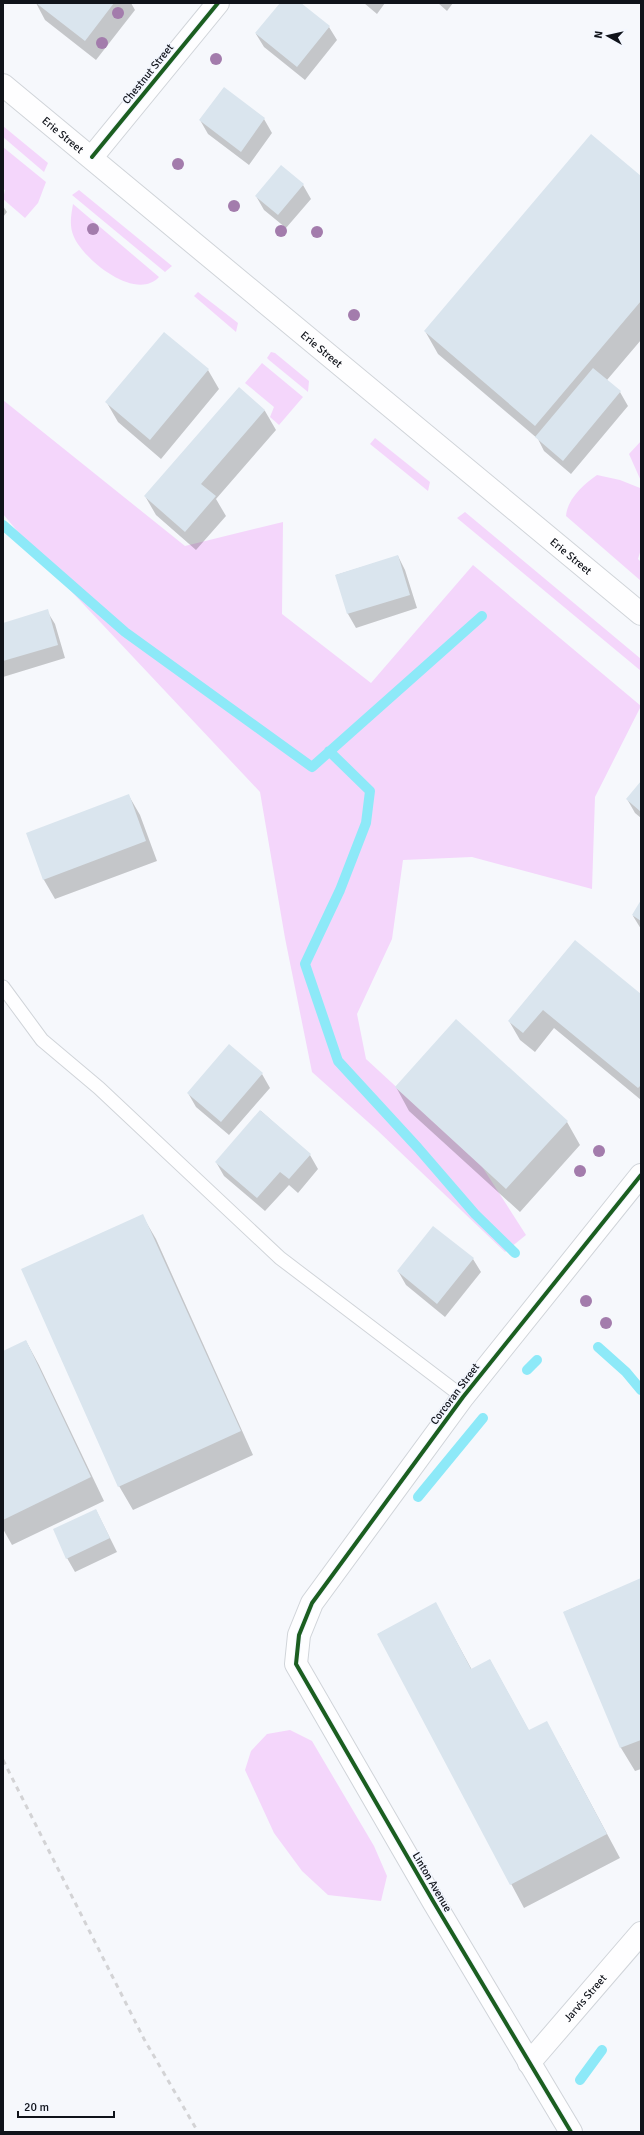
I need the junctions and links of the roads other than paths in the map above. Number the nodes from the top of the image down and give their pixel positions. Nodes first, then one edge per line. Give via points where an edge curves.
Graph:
1 (218, 3) edge
2 (3, 85) edge
3 (92, 157) junction
4 (641, 614) edge
5 (3, 987) edge
6 (641, 1175) edge
7 (463, 1397) junction
8 (299, 1635) joint
9 (641, 1934) edge
10 (529, 2063) junction
11 (571, 2132) edge

1 - 3 street, Chestnut Street
2 - 3 street, Erie Street
3 - 4 street, Erie Street
5 - 7 lane via 42,1040 99,1088 280,1258
6 - 7 street, Corcoran Street
7 - 8 street, Corcoran Street via 312,1603
8 - 10 street, Linton Avenue via 296,1664
9 - 10 street, Jarvis Street
10 - 11 street, Linton Avenue

